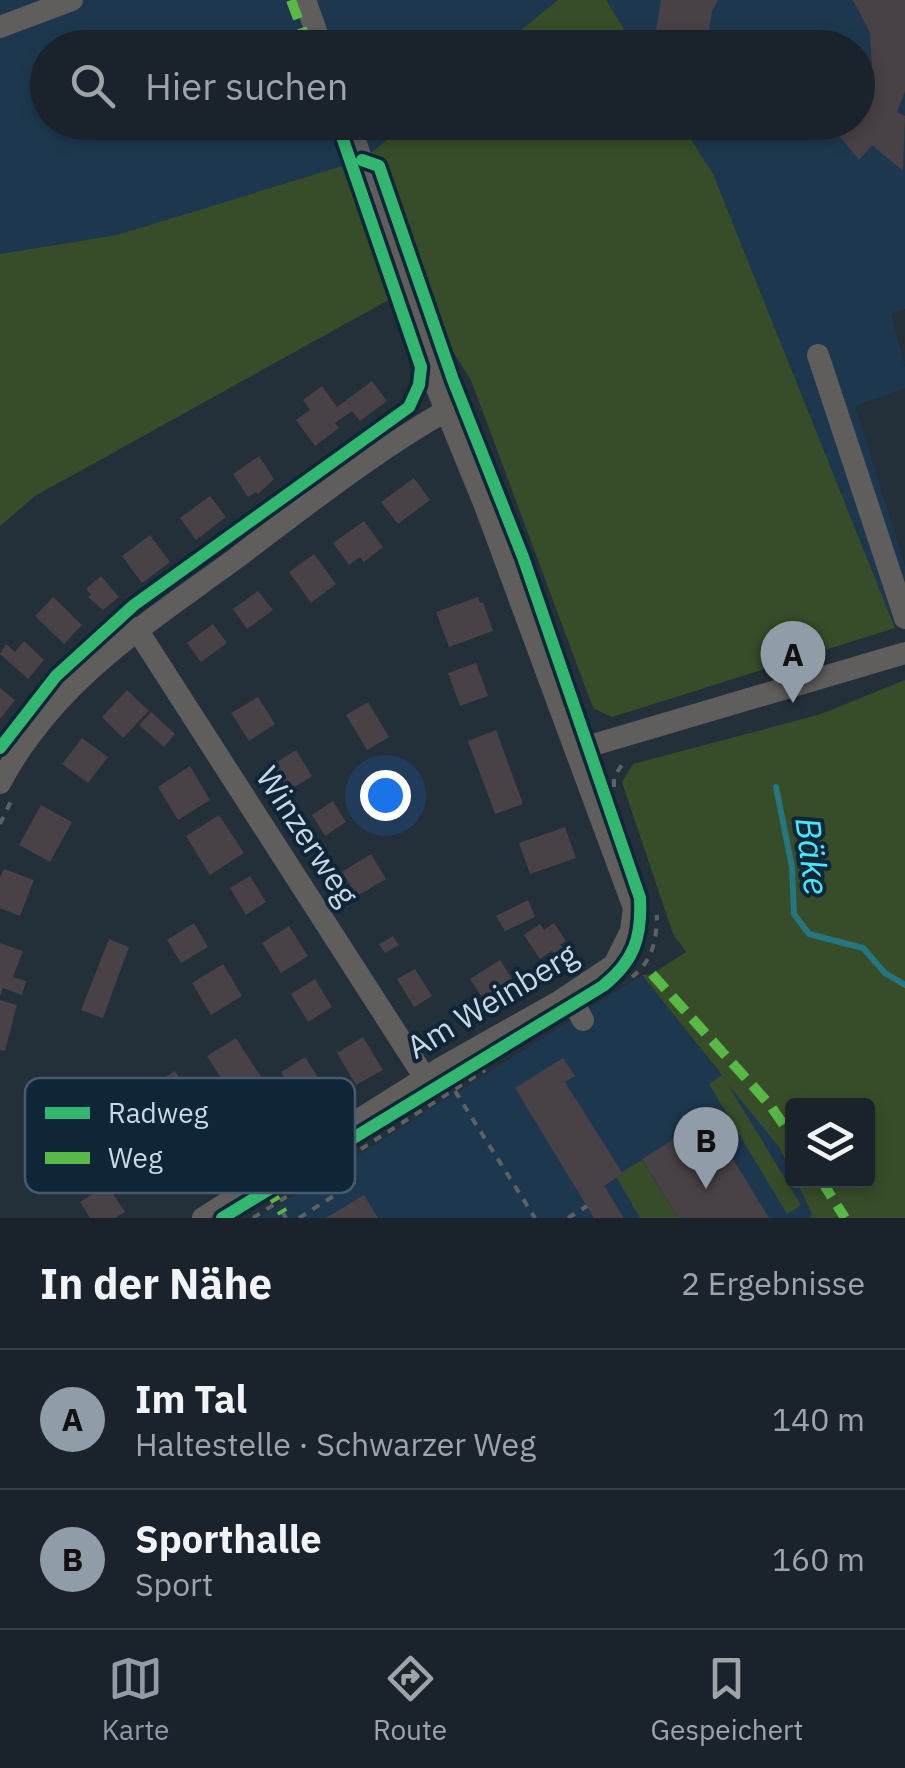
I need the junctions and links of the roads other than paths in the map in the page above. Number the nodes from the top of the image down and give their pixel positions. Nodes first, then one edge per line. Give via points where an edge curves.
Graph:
1 (72, 0) edge
2 (304, 0) edge
3 (0, 27) edge
4 (315, 30) edge
5 (355, 140) edge
6 (818, 355) dead end
7 (447, 410) junction
8 (905, 618) edge
9 (136, 628) junction
10 (905, 653) edge
11 (576, 750) junction
12 (8, 789) edge
13 (569, 996) junction
14 (583, 1020) dead end
15 (425, 1078) junction
16 (355, 1122) edge
17 (242, 1193) edge
18 (202, 1218) edge

1 - 3 street
2 - 4 street
5 - 7 street, Am Weinberg
6 - 8 street
7 - 9 street
7 - 11 street, Am Weinberg
9 - 12 street via 53,708
9 - 15 street, Winzerweg
10 - 11 street
11 - 13 street, Am Weinberg via 634,908 614,965
13 - 14 street
13 - 15 street, Am Weinberg
15 - 16 street, Am Weinberg
17 - 18 street, Am Weinberg

